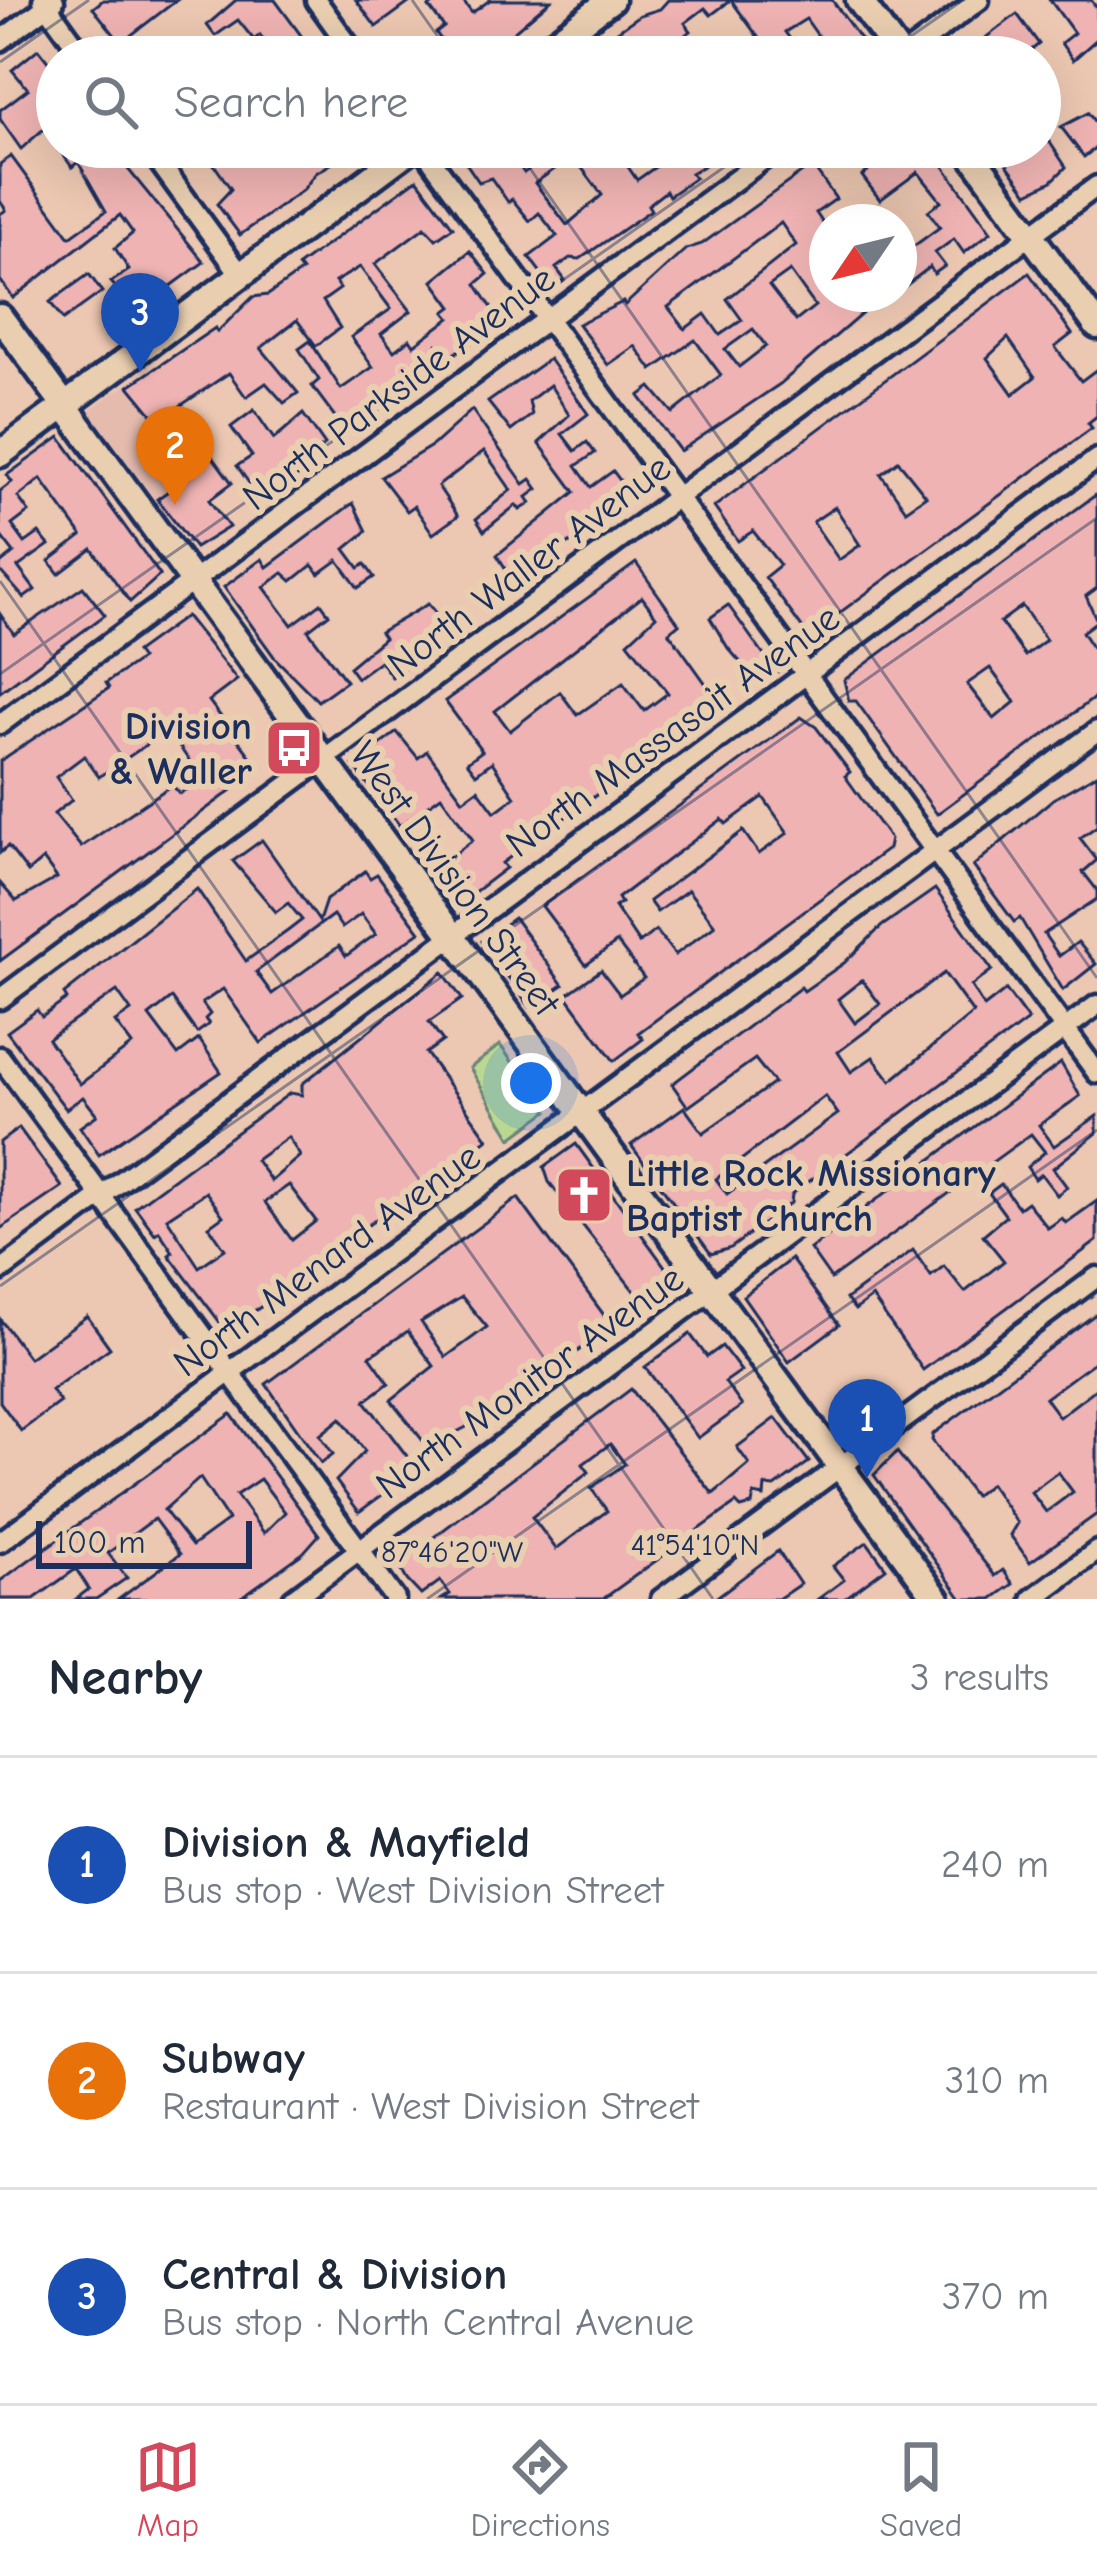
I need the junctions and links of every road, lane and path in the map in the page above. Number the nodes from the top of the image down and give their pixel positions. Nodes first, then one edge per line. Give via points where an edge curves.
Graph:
1 (316, 0) edge
2 (860, 0) edge
3 (979, 0) edge
4 (48, 2) edge
5 (598, 4) edge
6 (70, 36) edge
7 (342, 36) edge
8 (560, 36) edge
9 (886, 36) edge
10 (930, 36) edge
11 (0, 41) edge
12 (163, 168) edge
13 (388, 168) edge
14 (433, 168) edge
15 (752, 168) edge
16 (981, 168) edge
17 (1097, 186) edge
18 (1031, 236) junction
19 (241, 275) junction
20 (0, 317) edge
21 (547, 319) junction
22 (1097, 326) edge
23 (64, 407) junction
24 (0, 454) edge
25 (1097, 460) edge
26 (677, 497) junction
27 (193, 582) junction
28 (806, 674) junction
29 (0, 724) edge
30 (1097, 731) edge
31 (323, 760) junction
32 (935, 851) junction
33 (451, 936) junction
34 (0, 999) edge
35 (1097, 1005) edge
36 (1065, 1029) junction
37 (0, 1057) edge
38 (1097, 1073) edge
39 (581, 1113) junction
40 (101, 1196) junction
41 (0, 1271) edge
42 (1097, 1277) edge
43 (711, 1290) junction
44 (230, 1372) junction
45 (840, 1467) junction
46 (0, 1542) edge
47 (359, 1550) junction
48 (1097, 1551) edge
49 (292, 1599) edge
50 (394, 1599) edge
51 (661, 1599) edge
52 (937, 1599) edge
53 (1032, 1599) edge

1 - 7 street
2 - 9 main road
3 - 10 street
4 - 6 street
4 - 11 street
5 - 8 main road
12 - 19 street
13 - 19 main road
14 - 21 street
15 - 21 street, North Parkside Avenue
16 - 18 main road
17 - 18 street, North Waller Avenue
18 - 22 main road
18 - 26 street, North Waller Avenue
19 - 23 main road
20 - 23 main road, West Division Street
21 - 26 street
21 - 27 street, North Parkside Avenue
23 - 24 main road
23 - 27 main road, West Division Street
25 - 28 street, North Massasoit Avenue
26 - 28 street
26 - 31 street, North Waller Avenue
27 - 29 street, North Parkside Avenue
27 - 31 main road, West Division Street
28 - 32 street
28 - 33 street, North Massasoit Avenue
30 - 32 street, North Menard Avenue
31 - 33 main road, West Division Street
31 - 34 street, North Waller Avenue
32 - 36 street
32 - 39 street, North Menard Avenue
33 - 39 main road, West Division Street
33 - 40 street, North Massasoit Avenue
35 - 36 street, North Monitor Avenue
36 - 38 street
36 - 43 street, North Monitor Avenue
37 - 40 street
39 - 43 main road, West Division Street
39 - 44 street, North Menard Avenue
40 - 41 street, North Massasoit Avenue
40 - 44 street
42 - 45 street
43 - 45 main road, West Division Street
43 - 47 street, North Monitor Avenue
44 - 46 street, North Menard Avenue
44 - 47 street
45 - 51 street
45 - 52 main road, West Division Street
47 - 49 street, North Monitor Avenue
47 - 50 street
48 - 53 street

